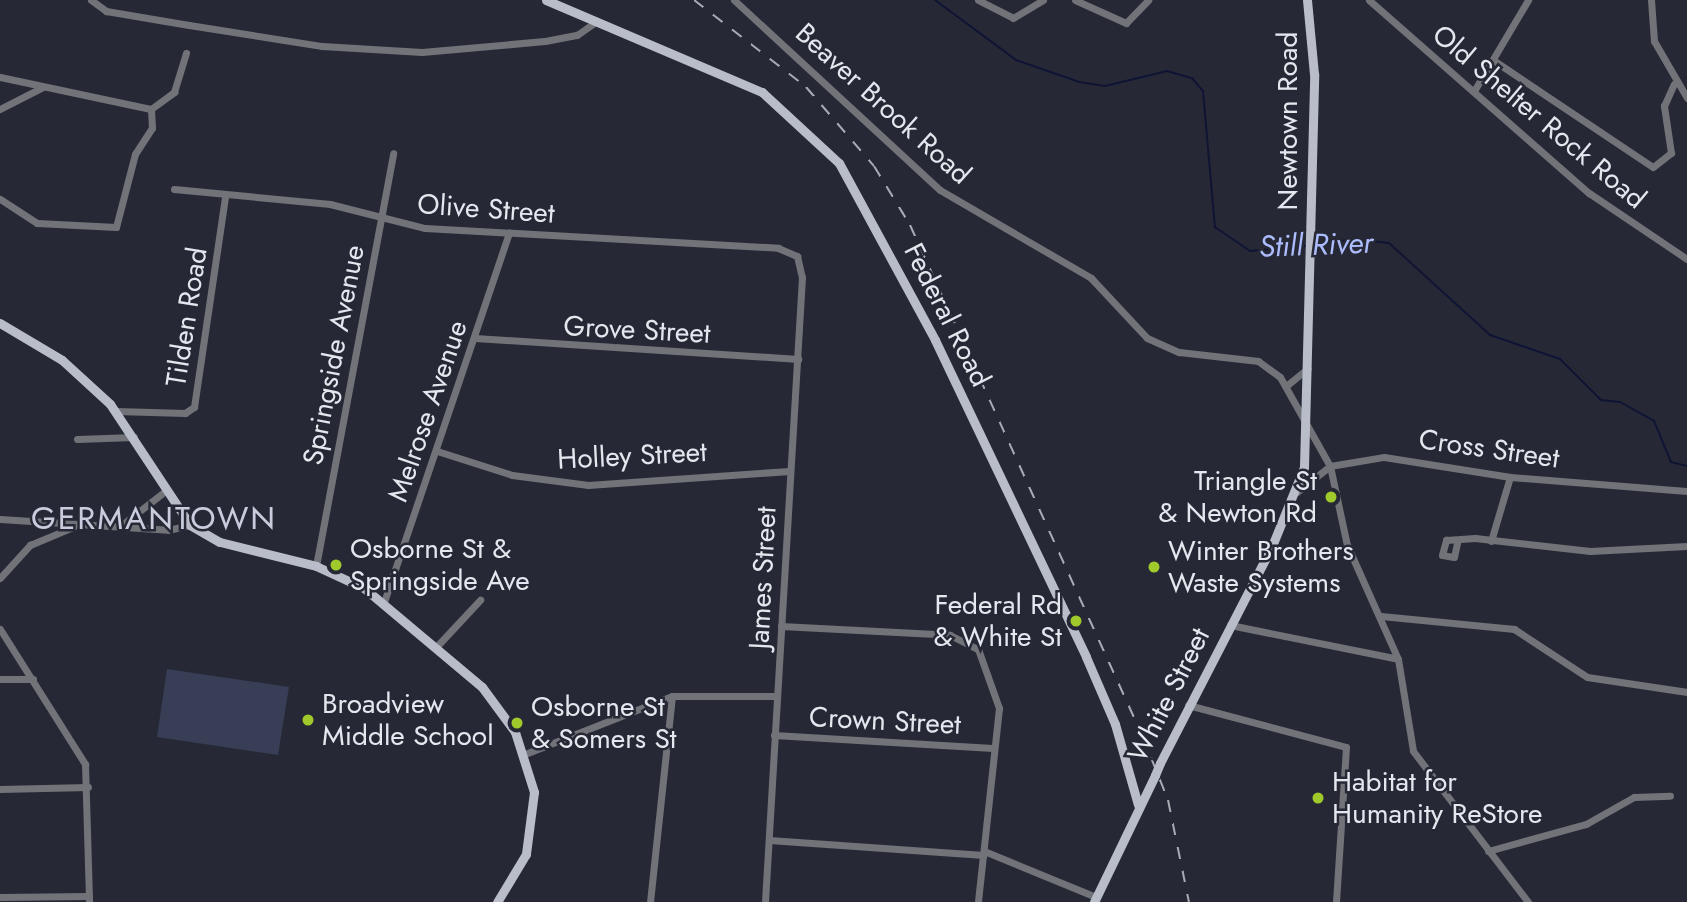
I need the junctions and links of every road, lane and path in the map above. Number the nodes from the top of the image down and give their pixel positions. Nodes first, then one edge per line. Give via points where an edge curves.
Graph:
1 (90, 0) edge
2 (546, 0) edge
3 (734, 0) edge
4 (978, 0) edge
5 (1043, 0) edge
6 (1075, 0) edge
7 (1148, 0) edge
8 (1307, 0) edge
9 (1369, 0) edge
10 (1528, 0) edge
11 (1651, 0) edge
12 (594, 23) junction
13 (186, 53) dead end
14 (1493, 60) junction
15 (0, 77) edge
16 (1674, 84) junction
17 (44, 87) junction
18 (1474, 91) junction
19 (1687, 98) edge
20 (0, 109) edge
21 (151, 109) junction
22 (393, 153) dead end
23 (174, 189) dead end
24 (225, 196) junction
25 (0, 200) edge
26 (380, 220) junction
27 (509, 233) junction
28 (797, 256) joint
29 (1687, 260) edge
30 (0, 323) edge
31 (475, 338) junction
32 (798, 359) junction
33 (1309, 368) junction
34 (1286, 386) junction
35 (116, 411) junction
36 (1308, 430) junction
37 (134, 438) junction
38 (77, 439) dead end
39 (437, 451) junction
40 (1330, 466) junction
41 (790, 471) junction
42 (1510, 477) junction
43 (1687, 491) edge
44 (164, 492) junction
45 (1297, 492) junction
46 (0, 519) edge
47 (123, 524) junction
48 (190, 525) junction
49 (77, 526) junction
50 (1491, 541) junction
51 (1457, 543) dead end
52 (1687, 546) edge
53 (316, 566) junction
54 (0, 578) edge
55 (480, 600) dead end
56 (384, 602) junction
57 (1381, 616) junction
58 (1230, 625) junction
59 (781, 626) junction
60 (0, 629) edge
61 (438, 645) junction
62 (1398, 659) junction
63 (0, 679) edge
64 (33, 679) junction
65 (1687, 692) edge
66 (672, 696) junction
67 (776, 696) junction
68 (1188, 705) junction
69 (774, 735) junction
70 (993, 748) junction
71 (525, 754) junction
72 (88, 787) junction
73 (0, 789) edge
74 (1670, 796) dead end
75 (1138, 805) junction
76 (769, 840) junction
77 (1488, 851) junction
78 (983, 853) junction
79 (0, 897) edge
80 (89, 899) edge
81 (1095, 899) edge
82 (497, 902) edge
83 (650, 902) edge
84 (765, 902) edge
85 (978, 902) edge
86 (1336, 902) edge
87 (1528, 902) edge

1 - 12 street via 106,10 322,46 422,52 545,41 577,35
2 - 12 main road, Federal Road
3 - 34 street, Beaver Brook Road via 940,190 1091,278 1147,338 1179,352 1258,361
4 - 5 street via 1013,18
6 - 7 street via 1126,23
8 - 33 main road, Newtown Road via 1314,74
9 - 18 street, Old Shelter Rock Road
10 - 14 street
11 - 16 street via 1654,41
12 - 75 main road, Federal Road via 761,92 839,163 939,348 1086,657
13 - 21 street via 174,92
14 - 16 street via 1653,167 1671,153 1664,106
14 - 18 street
15 - 17 street
16 - 19 street
17 - 20 street
17 - 21 street
18 - 29 street, Old Shelter Rock Road via 1589,193
21 - 25 street via 152,128 132,161 116,226 37,223
22 - 26 street, Springside Avenue
23 - 24 street, Olive Street
24 - 26 street, Olive Street via 330,204
24 - 35 street, Tilden Road via 194,407 185,413
26 - 27 street, Olive Street
26 - 53 street, Springside Avenue
27 - 28 street, Olive Street via 778,248
27 - 31 street, Melrose Avenue
28 - 32 street, James Street
30 - 35 main road via 62,360
31 - 32 street, Grove Street
31 - 39 street, Melrose Avenue
32 - 41 street, James Street
33 - 34 street
33 - 36 main road, Newtown Road
34 - 36 street, Beaver Brook Road
35 - 37 main road
36 - 40 street, Beaver Brook Road
36 - 45 main road, White Street
37 - 38 street
37 - 44 main road
39 - 41 street, Holley Street via 512,475 588,485
39 - 56 street, Melrose Avenue
40 - 42 street, Cross Street via 1384,457
40 - 45 street, Cross Street
40 - 57 street, Beaver Brook Road via 1347,545
41 - 59 street, James Street
42 - 43 street, Cross Street
42 - 50 street
44 - 47 street
44 - 48 main road
45 - 58 main road, White Street
46 - 49 street
47 - 48 street via 168,530
47 - 49 street
48 - 53 main road via 213,538
49 - 54 street via 30,545
50 - 51 street
50 - 52 street via 1590,551
53 - 56 main road
55 - 61 street
56 - 61 main road
57 - 62 street, Beaver Brook Road
57 - 65 street via 1514,629 1587,677
58 - 62 street
58 - 68 main road, White Street
59 - 67 street, James Street
59 - 70 street via 950,635 978,649 997,687
60 - 64 street
61 - 71 main road via 500,710
62 - 77 street, Beaver Brook Road via 1413,751
63 - 64 street
64 - 72 street via 76,741
66 - 67 street
66 - 71 street
66 - 83 street
67 - 69 street, James Street
68 - 75 main road, White Street, bridge
68 - 86 street via 1346,747
69 - 70 street, Crown Street
69 - 76 street, James Street
70 - 78 street
71 - 82 main road via 534,792 532,835
72 - 73 street
72 - 80 street
74 - 77 street via 1634,797 1586,824
75 - 81 main road, White Street
76 - 78 street
76 - 84 street, James Street
77 - 87 street, Beaver Brook Road
78 - 81 street
78 - 85 street
79 - 80 street

